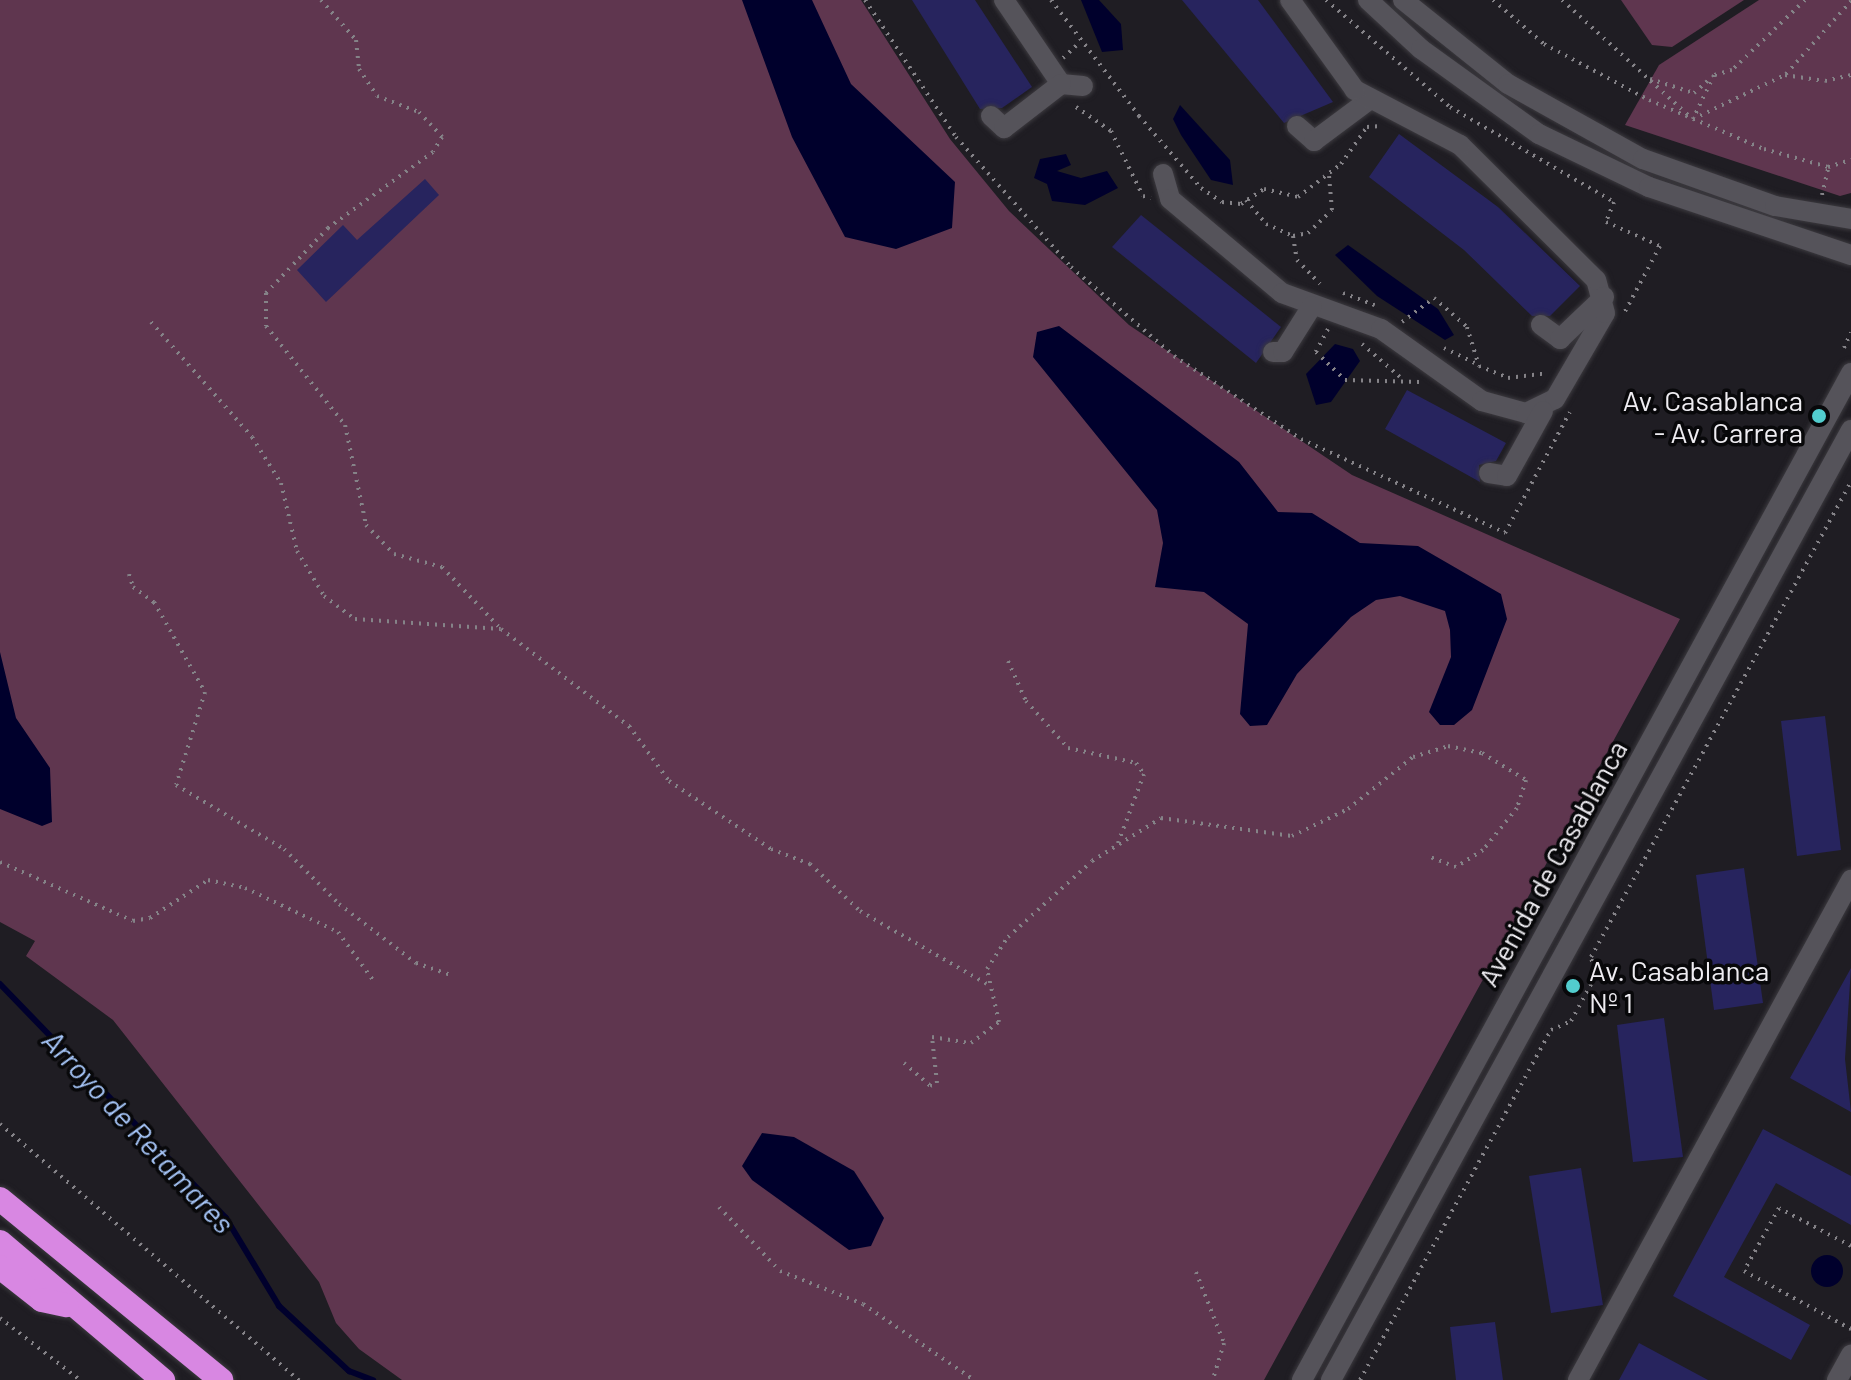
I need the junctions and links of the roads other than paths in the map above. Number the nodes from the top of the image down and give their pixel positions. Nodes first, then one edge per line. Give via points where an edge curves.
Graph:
1 (1004, 0) edge
2 (1290, 0) edge
3 (1368, 0) edge
4 (1403, 0) edge
5 (1061, 84) junction
6 (1083, 86) dead end
7 (1369, 100) junction
8 (991, 116) dead end
9 (1297, 126) dead end
10 (1163, 174) dead end
11 (1851, 219) edge
12 (1851, 255) edge
13 (1604, 297) junction
14 (1324, 315) junction
15 (1541, 325) dead end
16 (1273, 352) dead end
17 (1851, 373) edge
18 (1543, 411) junction
19 (1851, 430) edge
20 (1489, 473) dead end
21 (1851, 880) edge
22 (0, 1199) edge
23 (0, 1242) edge
24 (0, 1267) edge
25 (66, 1305) junction
26 (1851, 1355) edge
27 (163, 1380) edge
28 (221, 1380) edge
29 (1302, 1380) edge
30 (1331, 1380) edge
31 (1578, 1380) edge
32 (1837, 1380) edge

1 - 5 street
2 - 7 street
3 - 12 street via 1421,49 1539,134 1649,187
4 - 11 street via 1508,84 1643,159 1816,216
5 - 6 street
5 - 8 street via 1004,128
7 - 9 street via 1314,141
7 - 13 street via 1460,145 1508,186
10 - 14 street via 1170,199 1282,293
13 - 15 street via 1560,339
13 - 18 street via 1605,313
14 - 16 street via 1283,352
14 - 18 street via 1381,329 1432,372 1513,413
17 - 29 street, Avenida de Casablanca
18 - 20 street via 1507,476
19 - 30 street, Avenida de Casablanca
21 - 31 street
22 - 28 highway
23 - 25 highway
24 - 25 highway via 42,1300
25 - 27 highway
26 - 32 street

